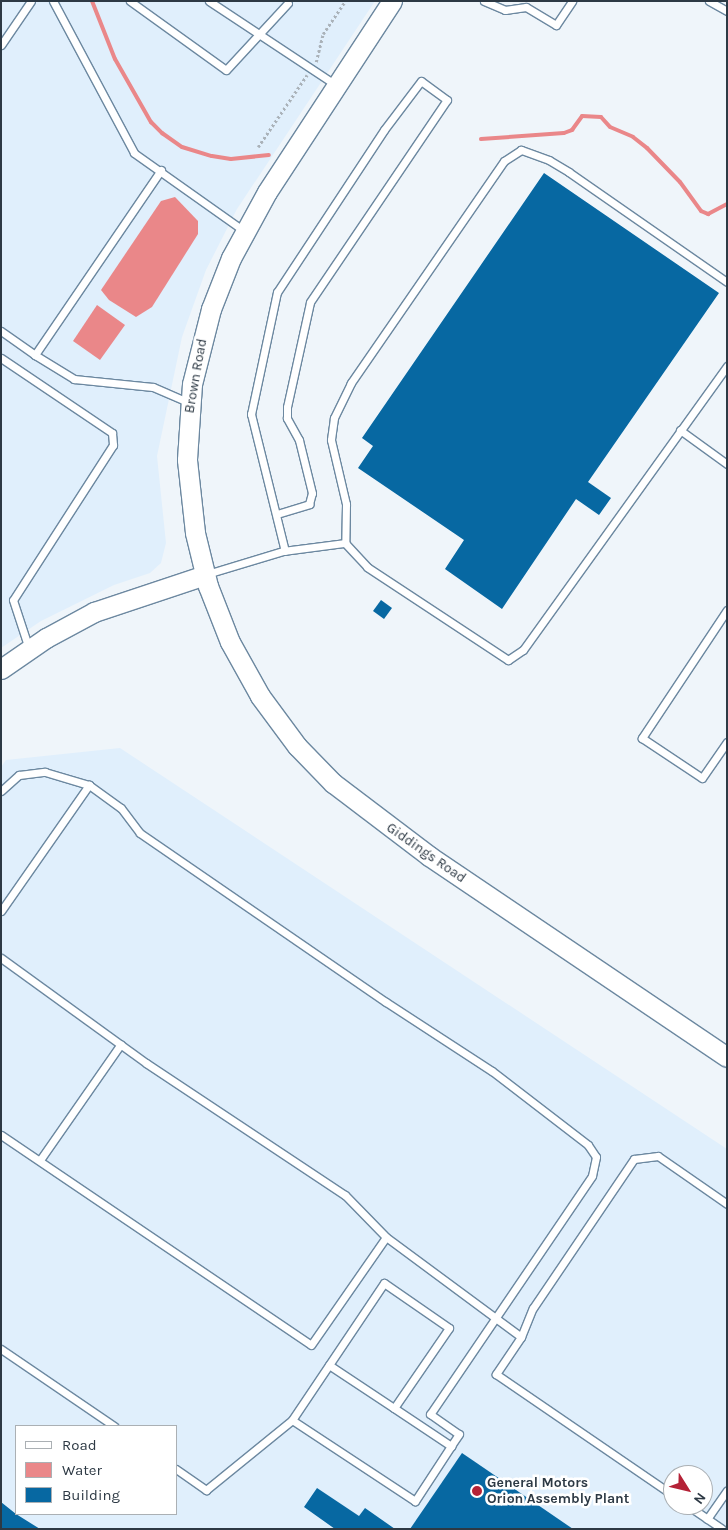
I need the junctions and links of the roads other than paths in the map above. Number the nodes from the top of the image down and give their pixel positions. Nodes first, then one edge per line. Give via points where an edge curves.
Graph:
1 (31, 1) edge
2 (53, 1) edge
3 (130, 1) edge
4 (209, 1) edge
5 (392, 1) edge
6 (484, 1) edge
7 (572, 1) edge
8 (709, 1) edge
9 (288, 2) edge
10 (500, 4) edge
11 (727, 11) edge
12 (259, 34) junction
13 (1, 45) edge
14 (336, 85) junction
15 (161, 170) junction
16 (244, 232) junction
17 (727, 282) edge
18 (1, 331) edge
19 (35, 354) junction
20 (1, 358) edge
21 (727, 366) edge
22 (190, 403) junction
23 (680, 430) junction
24 (727, 464) edge
25 (277, 514) junction
26 (345, 544) junction
27 (285, 551) junction
28 (205, 575) junction
29 (727, 610) edge
30 (29, 649) junction
31 (1, 669) edge
32 (727, 742) edge
33 (89, 785) junction
34 (1, 790) edge
35 (1, 911) edge
36 (1, 958) edge
37 (121, 1044) junction
38 (727, 1057) edge
39 (1, 1135) edge
40 (40, 1160) junction
41 (727, 1204) edge
42 (386, 1237) junction
43 (494, 1318) junction
44 (521, 1337) junction
45 (1, 1348) edge
46 (329, 1365) junction
47 (394, 1408) junction
48 (292, 1420) junction
49 (113, 1425) edge
50 (451, 1446) junction
51 (178, 1470) edge
52 (663, 1488) edge
53 (727, 1490) edge
54 (701, 1515) edge
55 (707, 1519) junction
56 (722, 1529) edge

1 - 13 lane
2 - 15 lane via 134,153
3 - 12 lane via 226,70
4 - 12 lane
5 - 14 main road, Brown Road
6 - 10 lane
7 - 10 lane via 556,25 526,7 505,10
8 - 11 lane
9 - 12 lane
12 - 14 lane
14 - 16 main road, Brown Road
15 - 16 lane
15 - 19 lane
16 - 22 main road, Brown Road via 211,309
17 - 26 lane via 569,172 549,160 521,150 504,162 351,383 334,418 331,440 346,504
18 - 19 lane
19 - 22 lane via 74,379 153,386
20 - 30 lane via 112,433 113,444 13,600
21 - 23 lane
22 - 28 main road, Brown Road via 189,490
23 - 24 lane
23 - 26 lane via 523,650 508,660 374,572
25 - 25 lane via 251,414 277,292 373,146 421,81 447,100 310,302 287,418 299,440 312,493 310,504
25 - 27 lane
26 - 27 lane
27 - 28 lane
28 - 30 main road via 106,607
28 - 38 main road, Giddings Road via 224,629 251,682 290,737 333,783 429,856
29 - 32 lane via 642,738 702,778
30 - 31 main road
33 - 34 lane via 45,772 19,774
33 - 35 lane
33 - 43 lane via 120,808 140,833 386,1002 492,1070 588,1145 596,1157 592,1176
36 - 37 lane
37 - 40 lane
37 - 42 lane via 345,1195
39 - 40 lane
40 - 42 lane via 311,1345
41 - 44 lane via 658,1156 634,1159 532,1308
42 - 43 lane
43 - 44 lane
43 - 50 lane via 430,1414 460,1434
44 - 52 lane via 496,1374
45 - 49 lane
46 - 47 lane
46 - 47 lane via 384,1282 449,1328
46 - 48 lane
47 - 50 lane
48 - 50 lane via 415,1501
48 - 51 lane via 206,1490
53 - 55 lane
54 - 55 lane
55 - 56 lane

